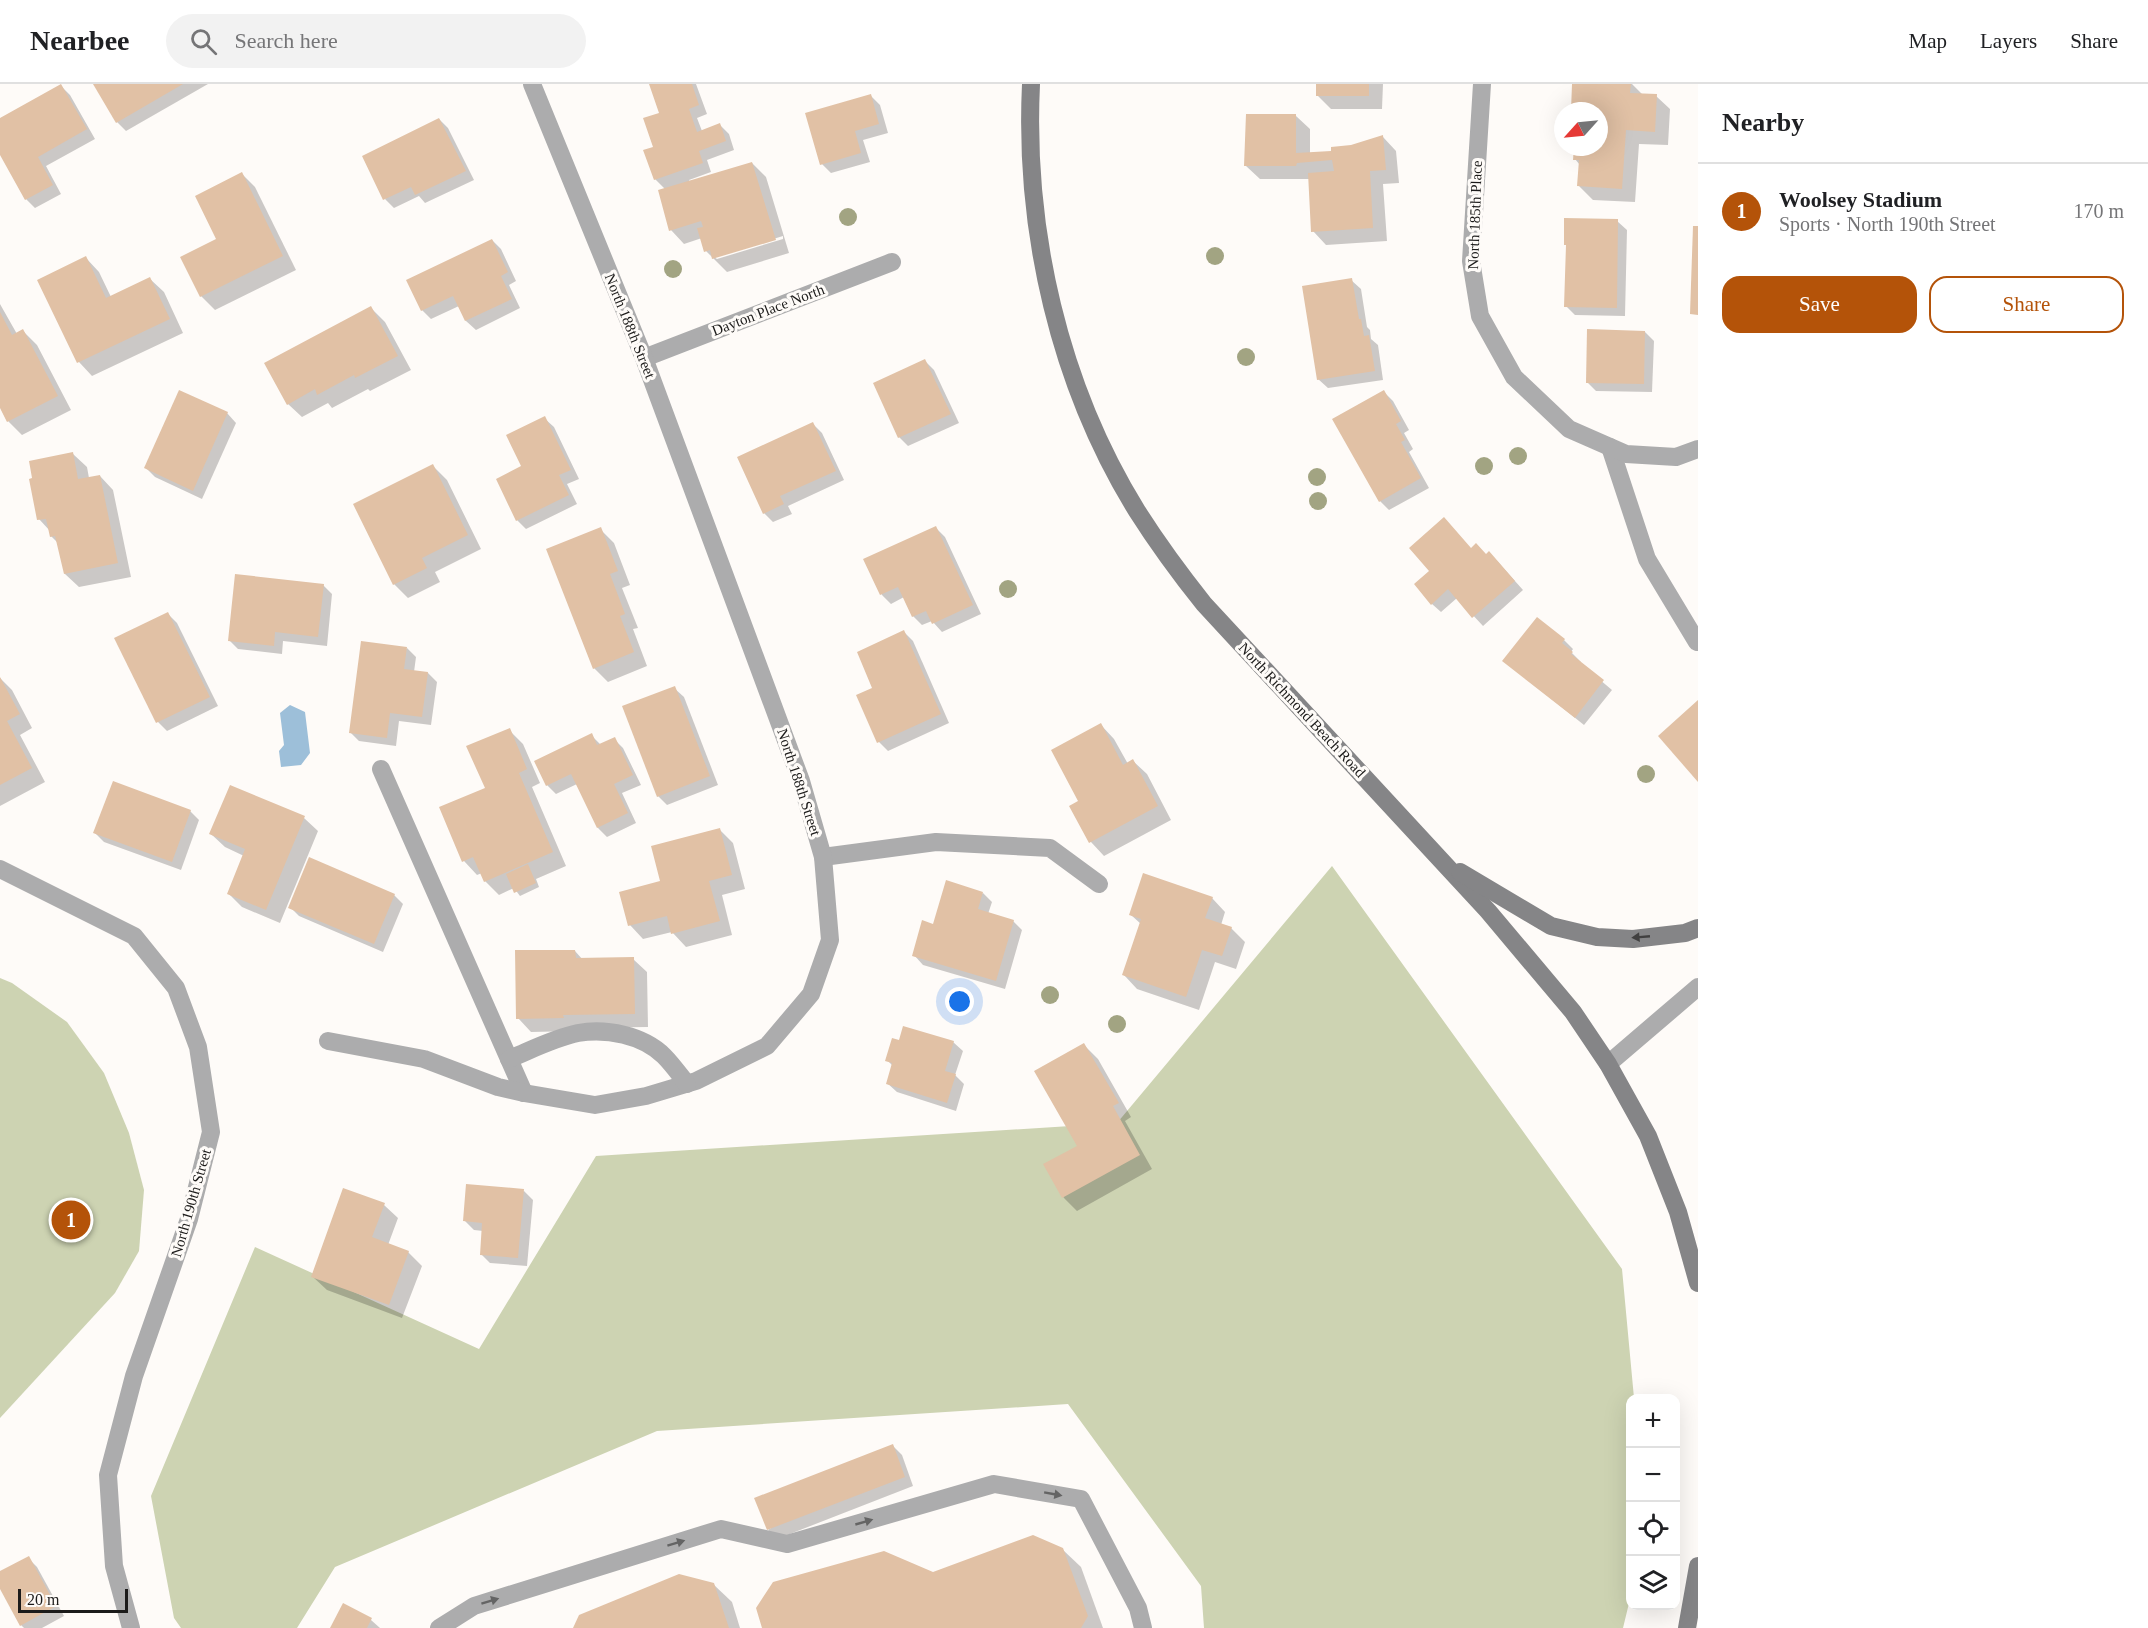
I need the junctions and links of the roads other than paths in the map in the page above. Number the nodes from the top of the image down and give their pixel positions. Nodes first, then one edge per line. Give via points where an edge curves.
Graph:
1 (532, 84) edge
2 (1031, 84) edge
3 (1482, 84) edge
4 (892, 262) dead end
5 (644, 358) junction
6 (1610, 447) junction
7 (1698, 450) edge
8 (1697, 642) edge
9 (381, 769) dead end
10 (823, 857) junction
11 (1443, 862) junction
12 (0, 869) edge
13 (1099, 884) dead end
14 (1698, 928) edge
15 (1698, 987) edge
16 (328, 1041) dead end
17 (508, 1059) junction
18 (1608, 1064) junction
19 (687, 1084) junction
20 (524, 1093) junction
21 (1698, 1252) edge
22 (1697, 1280) edge
23 (1698, 1566) edge
24 (131, 1628) edge
25 (439, 1628) edge
26 (1143, 1628) edge
27 (1687, 1628) edge

1 - 5 street, North 188th Street
2 - 11 main road, North Richmond Beach Road via 1034,206 1044,272 1061,340 1108,458 1136,510 1204,604
3 - 6 street, North 185th Place via 1471,261 1480,316 1514,376 1569,429
4 - 5 street, Dayton Place North
5 - 10 street, North 188th Street via 801,781
6 - 7 street, North 185th Place via 1626,454 1676,457
6 - 8 street via 1647,559
9 - 17 street
10 - 13 street via 936,842 1050,848
10 - 19 street, North 188th Street via 830,940 812,994 768,1046
14 -> 11 main road via 1633,939 1597,937 1551,926
11 - 18 main road, North Richmond Beach Road via 1568,1006
12 - 24 street, North 190th Street via 134,936 176,987 198,1047 212,1132 189,1219 134,1376 108,1475 114,1566
15 - 18 street
16 - 20 street, North 188th Street via 424,1059
17 - 19 street via 578,1033 619,1034 663,1054
17 - 20 street
18 - 22 main road, North Richmond Beach Road via 1647,1136 1678,1212
19 - 20 street, North 188th Street via 595,1105
21 - 22 main road
23 - 27 main road
25 -> 26 street via 474,1606 721,1529 787,1544 994,1484 1081,1499 1138,1608

